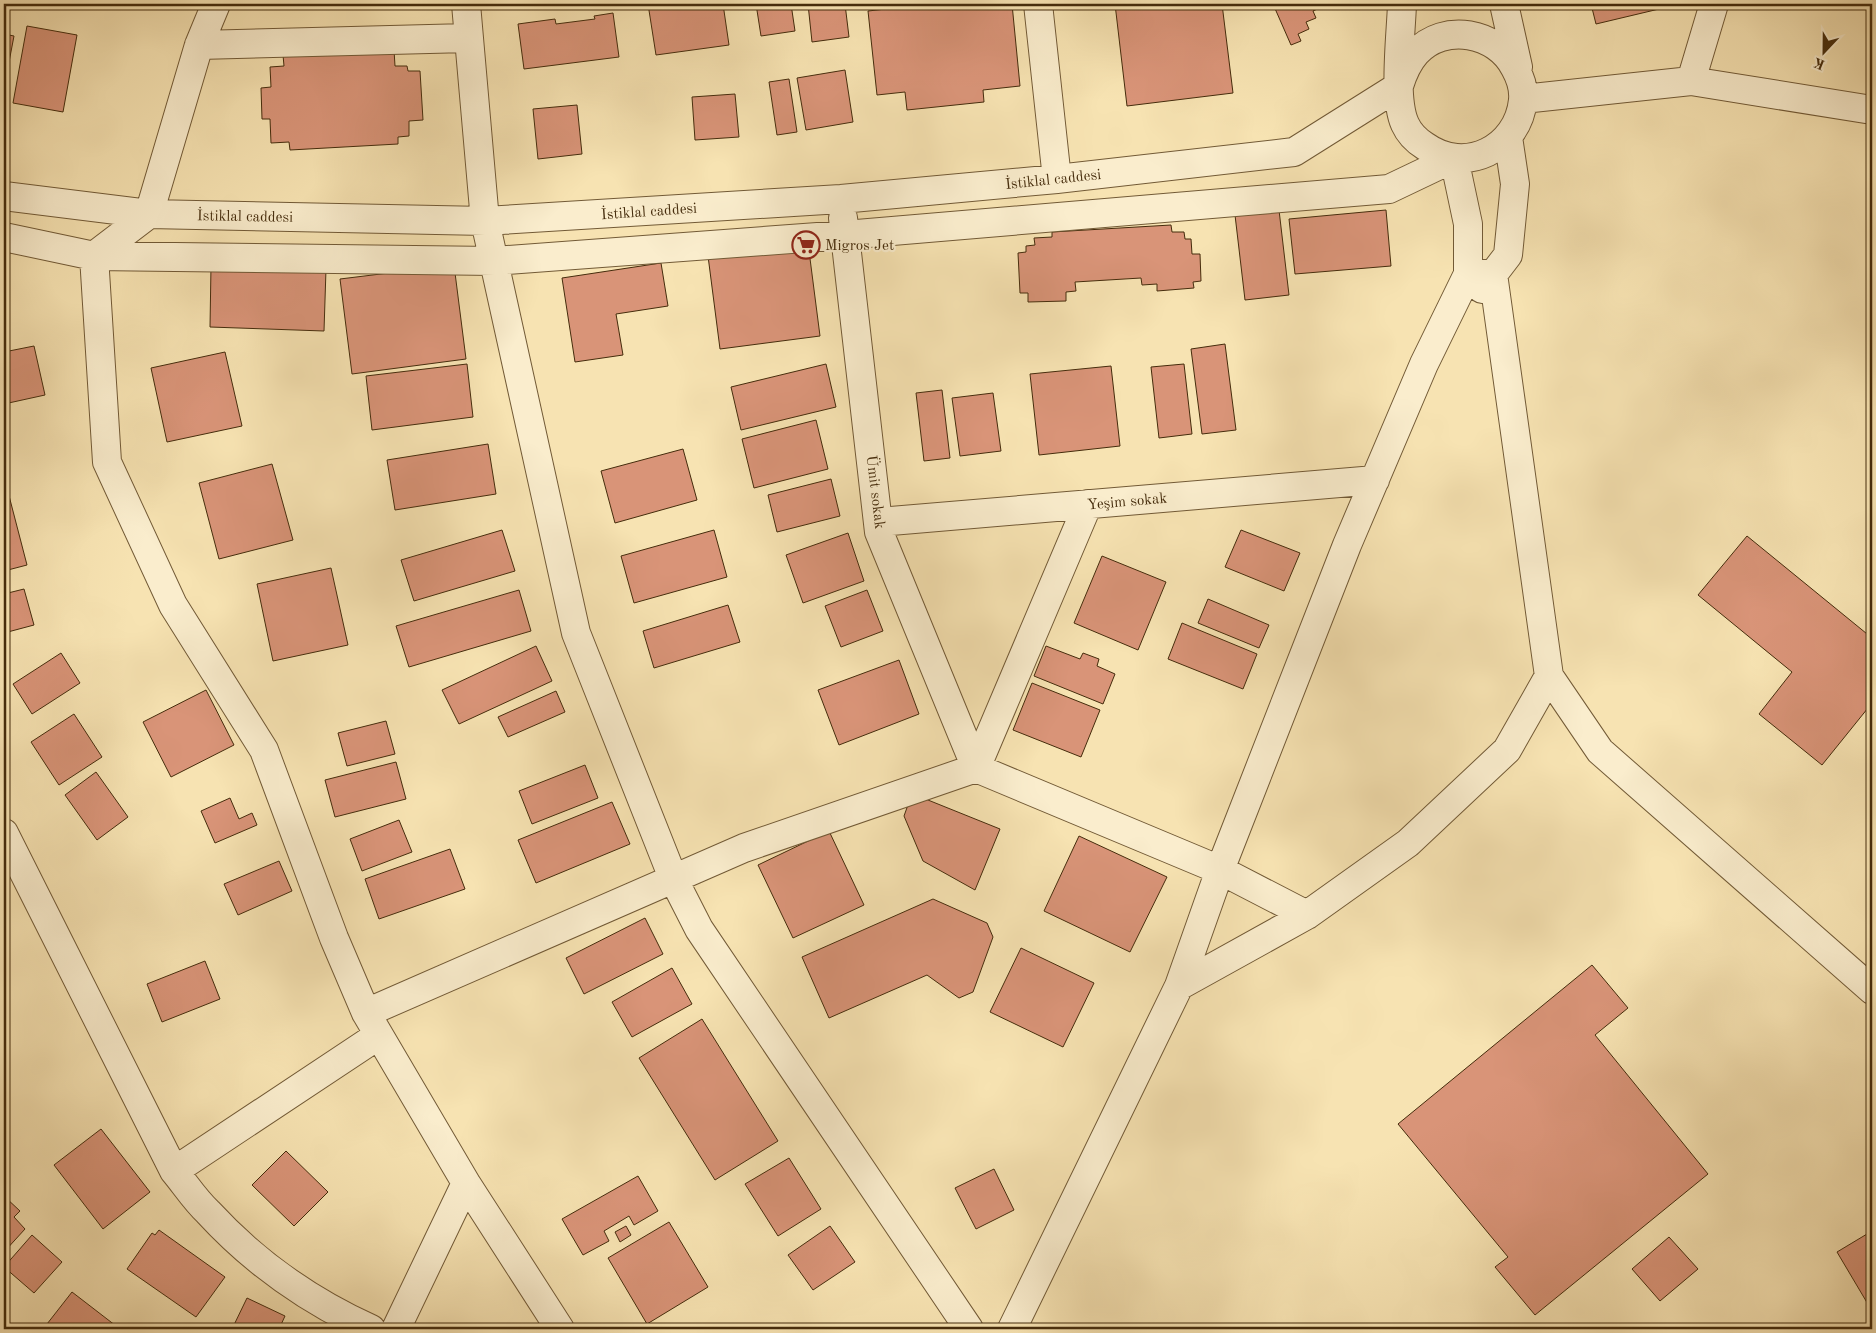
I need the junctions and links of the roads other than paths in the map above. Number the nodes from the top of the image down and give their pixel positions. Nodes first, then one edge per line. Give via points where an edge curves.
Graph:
1 (216, 4) edge
2 (1038, 4) edge
3 (1402, 4) edge
4 (1504, 4) edge
5 (1714, 4) edge
6 (474, 5) edge
7 (468, 38) junction
8 (199, 45) junction
9 (1691, 82) junction
10 (1399, 86) junction
11 (1522, 88) junction
12 (1872, 110) edge
13 (1508, 137) junction
14 (1454, 158) junction
15 (1057, 179) junction
16 (4, 196) edge
17 (841, 199) junction
18 (150, 214) junction
19 (485, 222) junction
20 (845, 235) junction
21 (4, 237) edge
22 (94, 256) junction
23 (494, 261) junction
24 (1481, 274) junction
25 (1375, 480) junction
26 (1088, 504) junction
27 (879, 522) junction
28 (1549, 676) junction
29 (976, 768) junction
30 (4, 834) edge
31 (1220, 870) junction
32 (673, 878) junction
33 (1307, 915) junction
34 (1179, 986) junction
35 (1872, 990) edge
36 (372, 1024) junction
37 (174, 1171) junction
38 (466, 1183) junction
39 (371, 1329) edge
40 (396, 1329) edge
41 (560, 1329) edge
42 (969, 1329) edge
43 (1012, 1329) edge

1 - 8 street
2 - 15 street
3 - 10 street
4 - 11 street
5 - 9 street
6 - 7 street
7 - 8 street
7 - 19 street
8 - 18 street
9 - 11 street
9 - 12 street
10 - 11 street via 1405,67 1418,51 1435,39 1456,34 1476,35 1496,44 1511,59
10 - 14 street via 1399,106 1405,125 1417,141 1434,153
10 - 15 street, İstiklal caddesi via 1294,152
11 - 13 street via 1519,119
13 - 14 street via 1493,150 1474,158
13 - 24 street via 1514,184 1508,255
14 - 20 street via 1389,189
14 - 24 street
15 - 17 street, İstiklal caddesi
16 - 18 street, İstiklal caddesi
17 - 19 street, İstiklal caddesi
17 - 20 street, Ümit sokak
18 - 19 street, İstiklal caddesi
18 - 22 street
19 - 23 street
20 - 23 street
20 - 27 street, Ümit sokak
21 - 22 street
22 - 23 street
22 - 36 street via 107,462 173,605 264,750 334,938
23 - 32 street via 576,633
24 - 25 street via 1424,364
24 - 28 street
25 - 26 street, Yeşim sokak
25 - 31 street
26 - 27 street, Yeşim sokak
26 - 29 street
27 - 29 street, Ümit sokak via 879,532
28 - 33 street via 1507,750 1408,842
28 - 35 street via 1600,751
29 - 31 street
29 - 32 street via 744,848
30 - 37 street
31 - 33 street
31 - 34 street
32 - 36 street
32 - 42 street via 699,929
33 - 34 street
34 - 43 street
36 - 37 street
36 - 38 street
37 - 39 street via 206,1211 248,1252 290,1284
38 - 40 street
38 - 41 street

